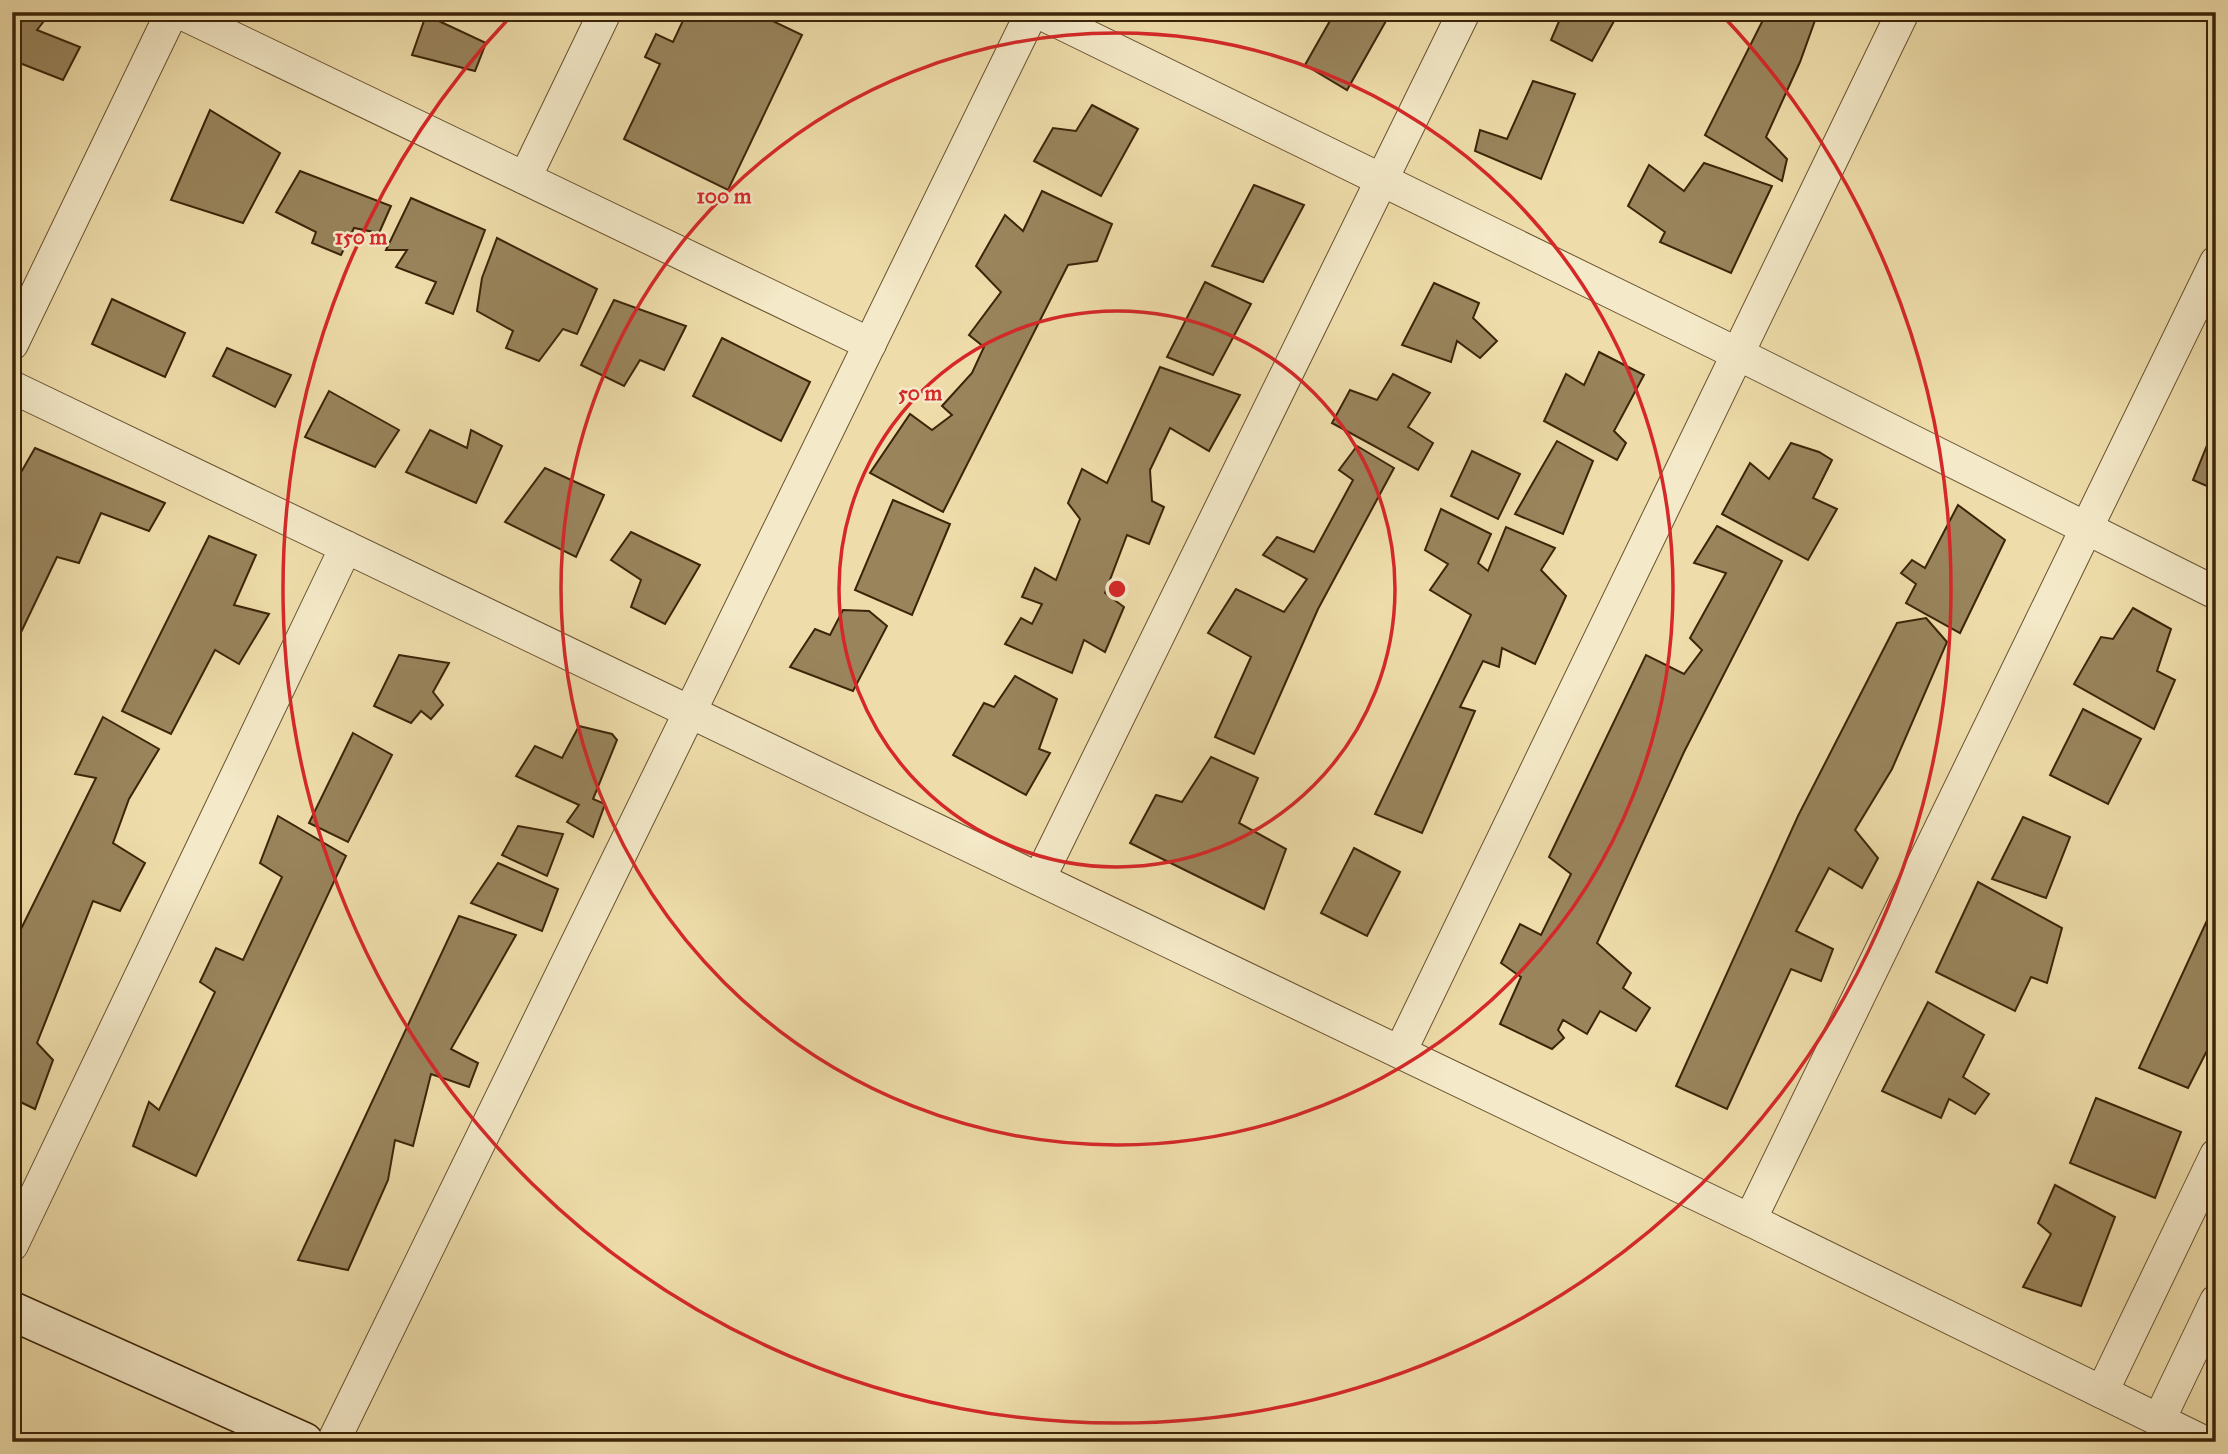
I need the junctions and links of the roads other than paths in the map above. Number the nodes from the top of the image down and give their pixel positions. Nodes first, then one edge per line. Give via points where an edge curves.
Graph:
1 (172, 12) edge
2 (179, 12) edge
3 (605, 12) edge
4 (1032, 12) edge
5 (1038, 12) edge
6 (1464, 12) edge
7 (1903, 12) edge
8 (525, 178) junction
9 (1381, 181) junction
10 (2216, 262) edge
11 (12, 344) edge
12 (870, 344) junction
13 (1738, 354) junction
14 (12, 387) edge
15 (2086, 529) junction
16 (346, 547) junction
17 (2216, 593) edge
18 (691, 712) junction
19 (1039, 879) junction
20 (1400, 1052) junction
21 (2216, 1155) edge
22 (1750, 1220) junction
23 (12, 1245) edge
24 (2216, 1301) edge
25 (12, 1311) edge
26 (2102, 1392) junction
27 (2159, 1420) junction
28 (304, 1442) edge
29 (333, 1442) edge
30 (2204, 1442) edge

1 - 11 street
2 - 8 street
3 - 8 street
4 - 12 street
5 - 9 street
6 - 9 street
7 - 13 street
8 - 12 street
9 - 13 street
9 - 19 street
10 - 15 street
12 - 18 street
13 - 15 street
13 - 20 street
14 - 16 street
15 - 17 street
15 - 22 street
16 - 18 street
16 - 23 street
18 - 19 street
18 - 29 street
19 - 20 street
20 - 22 street
21 - 26 street
22 - 26 street
24 - 27 street
25 - 28 main road
26 - 27 street
27 - 30 street

